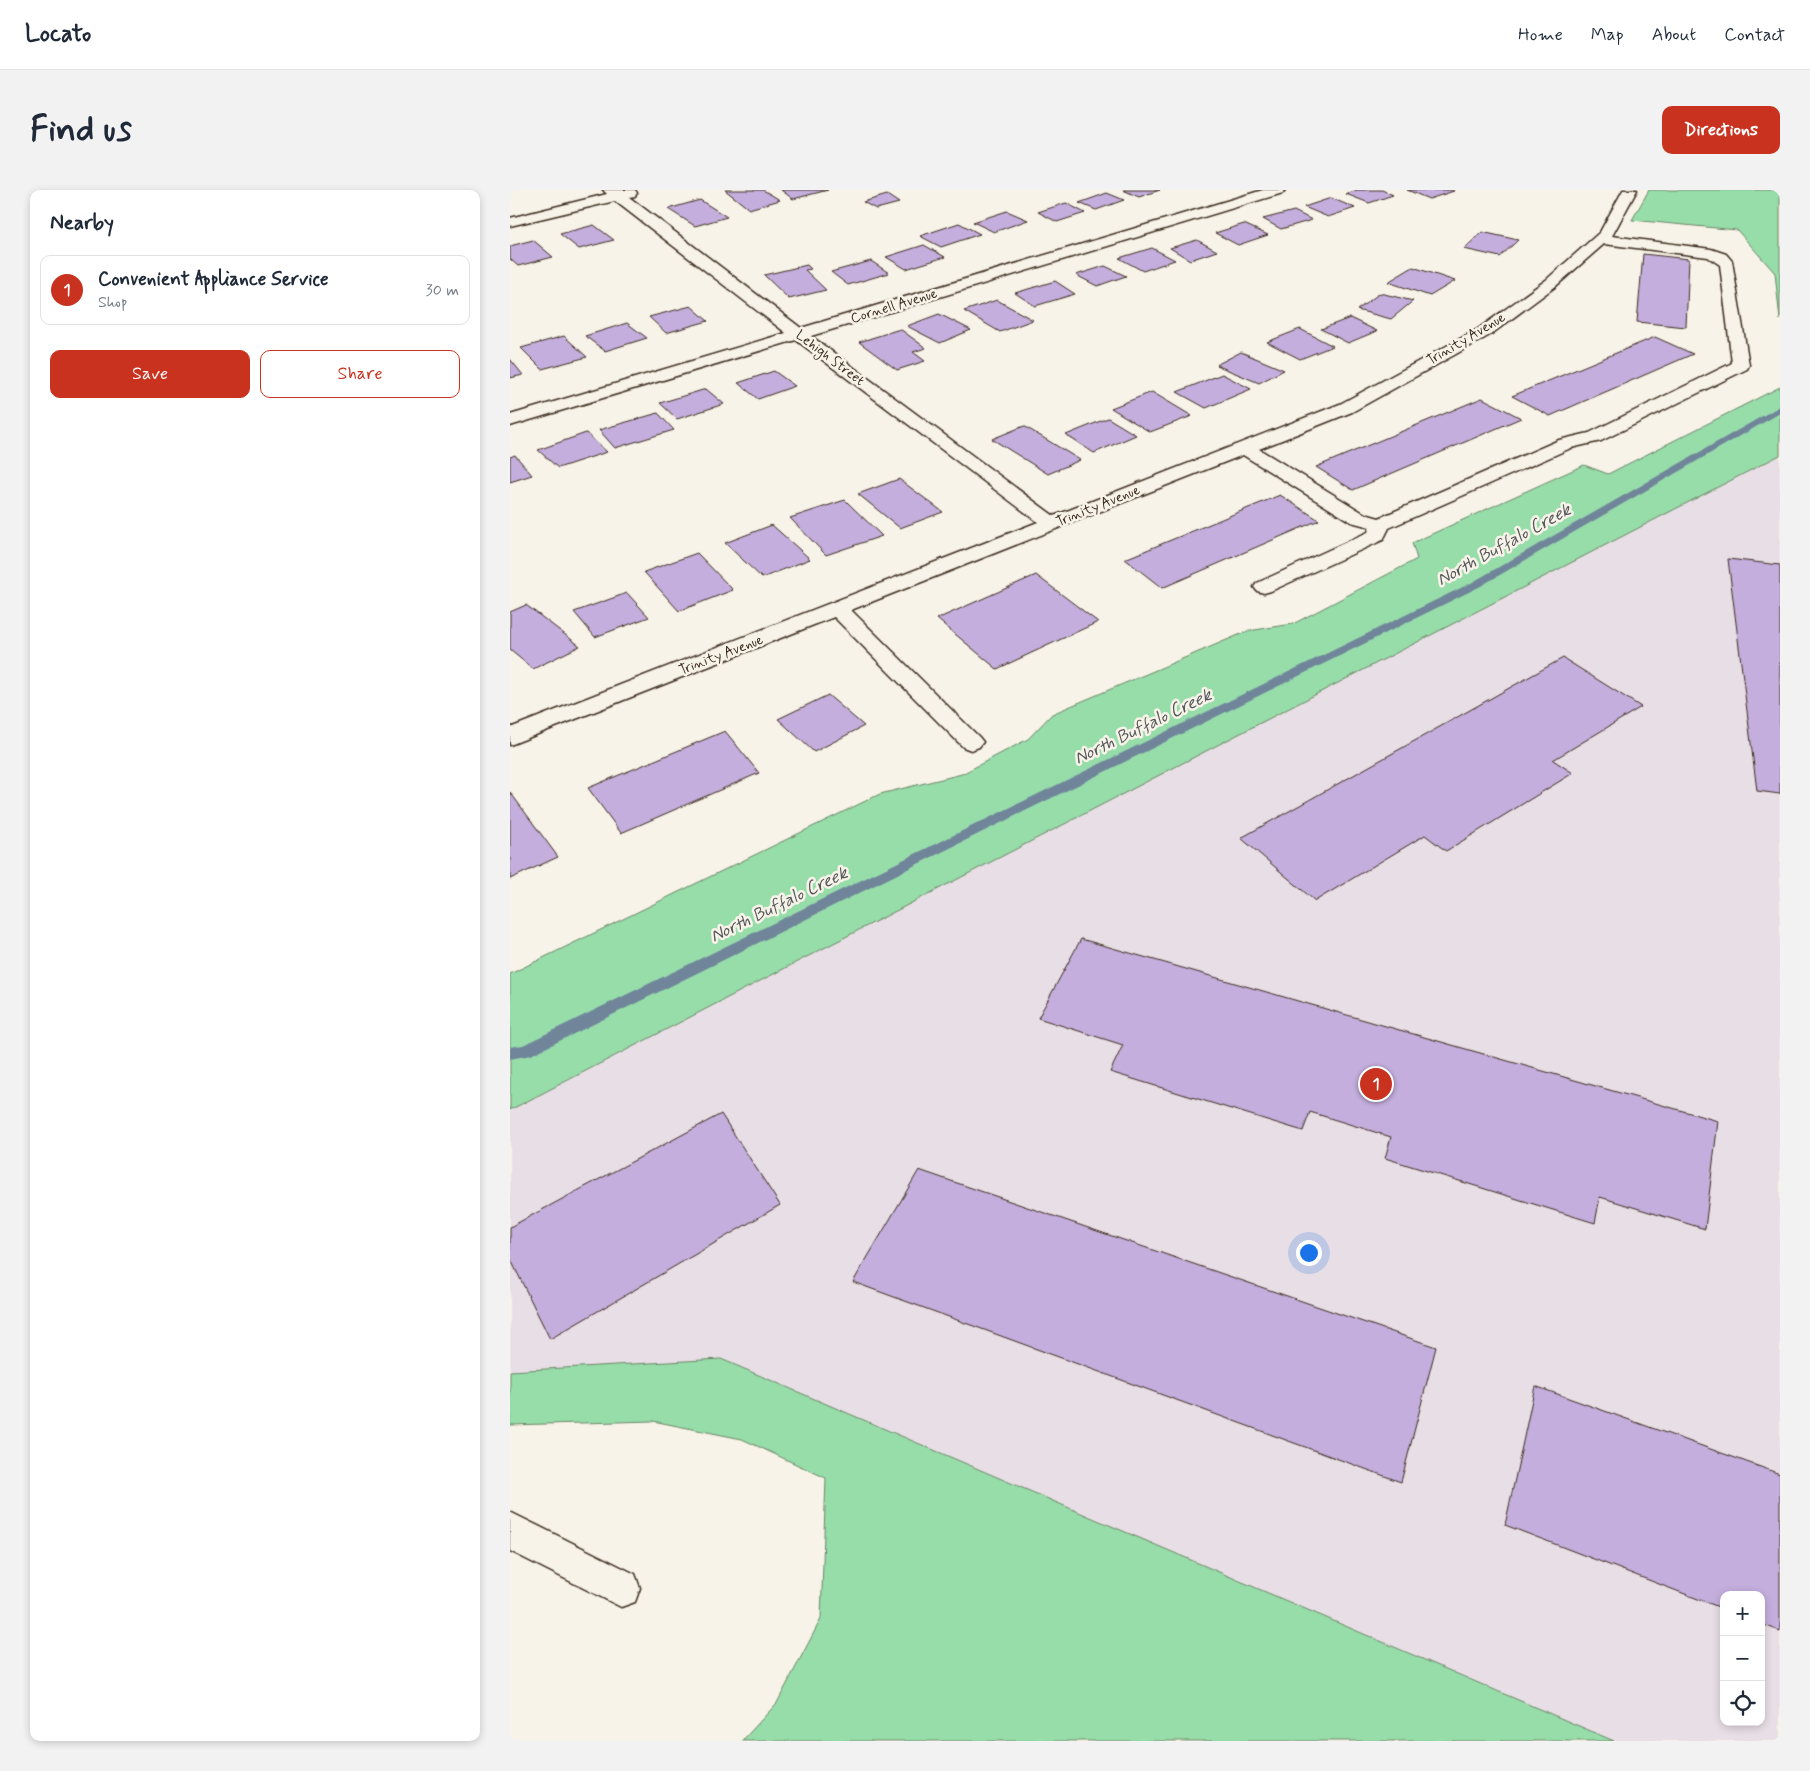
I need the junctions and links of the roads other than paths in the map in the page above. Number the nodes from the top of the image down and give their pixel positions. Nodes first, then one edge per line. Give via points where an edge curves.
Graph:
1 (642, 190) edge
2 (1278, 190) edge
3 (1630, 190) edge
4 (614, 193) edge
5 (510, 222) edge
6 (1600, 239) junction
7 (798, 334) junction
8 (510, 421) edge
9 (1245, 448) junction
10 (1052, 524) junction
11 (1380, 524) junction
12 (1264, 587) dead end
13 (838, 609) junction
14 (510, 737) edge
15 (971, 742) dead end
16 (510, 1531) edge
17 (621, 1588) dead end

1 - 4 street
2 - 7 street, Cornell Avenue
3 - 6 street, Trinity Avenue via 1606,234
4 - 5 street
4 - 7 street, Lehigh Street
6 - 9 street, Trinity Avenue via 1551,283 1484,332 1346,408
6 - 11 street via 1721,257 1727,264 1742,365 1595,438 1565,444
7 - 8 street, Cornell Avenue
7 - 10 street, Lehigh Street
9 - 10 street, Trinity Avenue
9 - 11 street via 1358,518
10 - 13 street, Trinity Avenue
11 - 12 street via 1376,536
13 - 14 street, Trinity Avenue
13 - 15 street
16 - 17 street

